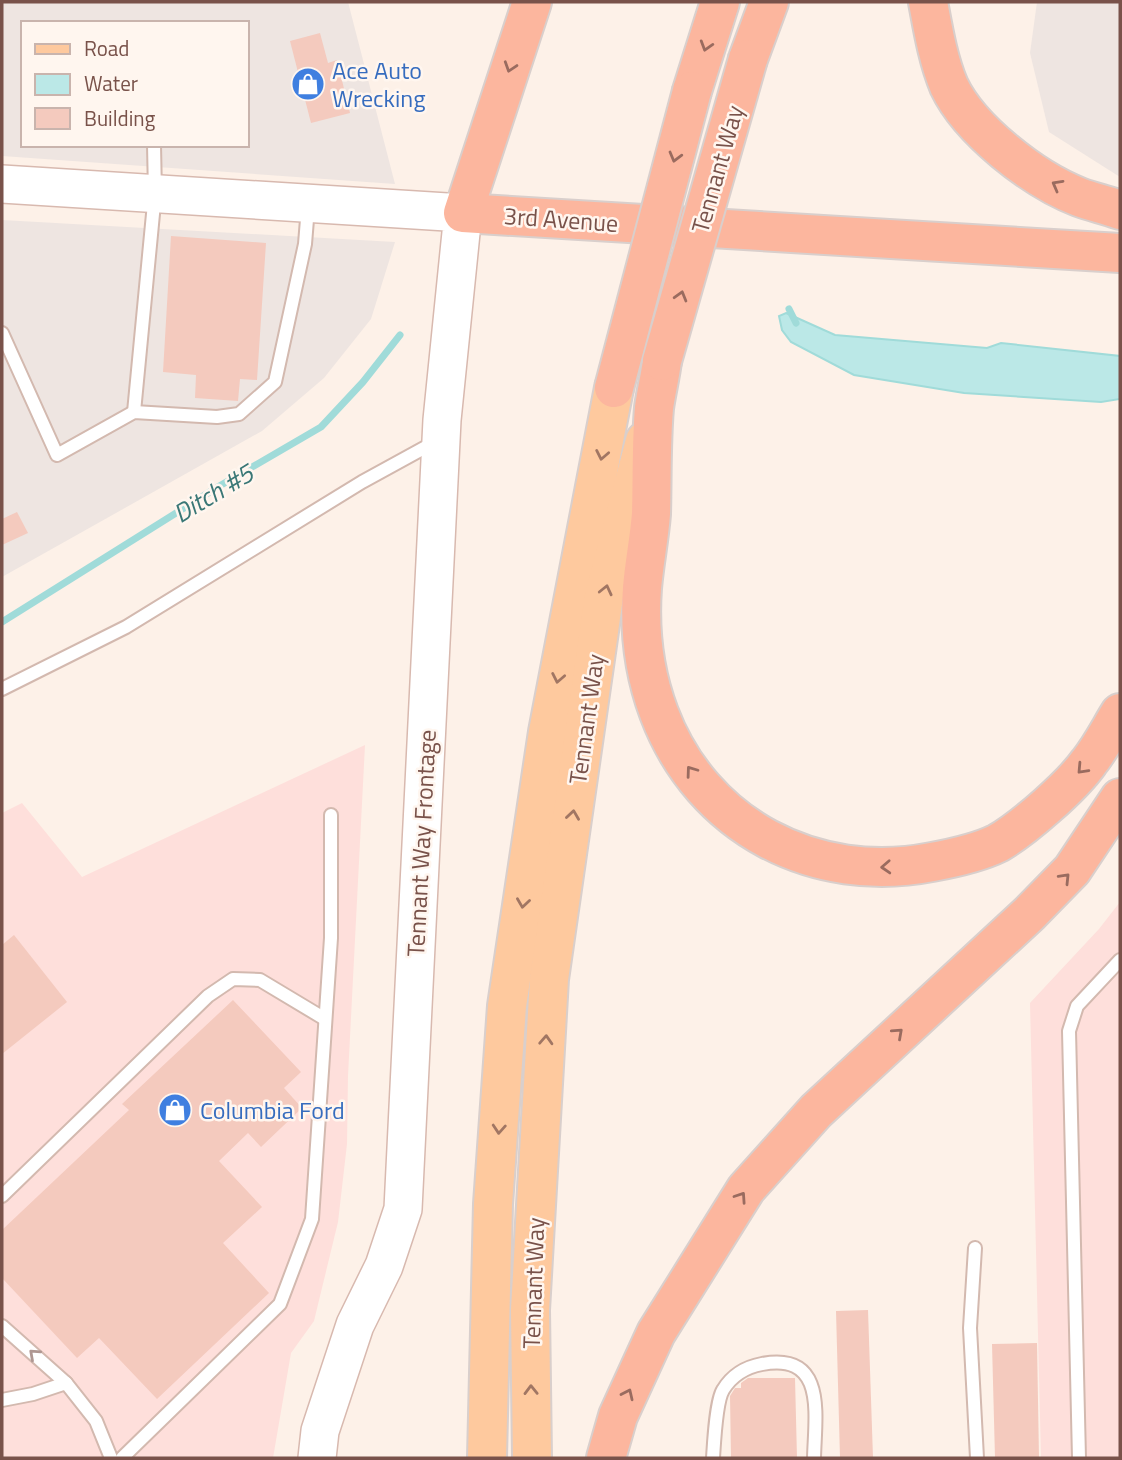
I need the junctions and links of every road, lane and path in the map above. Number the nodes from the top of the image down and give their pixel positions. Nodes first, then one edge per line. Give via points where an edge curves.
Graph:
1 (531, 2) edge
2 (720, 2) edge
3 (769, 2) edge
4 (928, 2) edge
5 (154, 147) edge
6 (2, 184) edge
7 (155, 193) junction
8 (308, 203) junction
9 (1120, 210) edge
10 (463, 213) junction
11 (1120, 253) edge
12 (2, 333) edge
13 (614, 388) joint
14 (654, 407) junction
15 (134, 412) junction
16 (441, 438) junction
17 (2, 689) edge
18 (1120, 713) edge
19 (1120, 798) edge
20 (331, 815) dead end
21 (1120, 960) edge
22 (325, 1019) junction
23 (2, 1196) edge
24 (975, 1248) dead end
25 (2, 1326) edge
26 (65, 1383) junction
27 (2, 1400) edge
28 (111, 1458) edge
29 (122, 1458) edge
30 (317, 1458) edge
31 (487, 1458) edge
32 (532, 1458) edge
33 (606, 1458) edge
34 (713, 1458) edge
35 (814, 1458) edge
36 (977, 1458) edge
37 (1079, 1458) edge

1 -> 10 highway
2 -> 13 highway, Tennant Way, bridge via 692,90
14 -> 3 highway, Tennant Way, bridge via 748,59
9 -> 4 highway via 1077,197 1028,169 978,128 949,86
5 - 7 lane
6 - 7 main road, 3rd Avenue
7 - 8 main road, 3rd Avenue
7 - 15 lane
8 - 10 main road, 3rd Avenue
8 - 15 lane via 305,244 275,382 239,414
10 - 11 highway, 3rd Avenue
10 - 16 main road, Tennant Way Frontage
12 - 15 lane via 57,456
13 -> 31 main road, Tennant Way via 548,732 507,1006 493,1204
18 -> 14 highway via 1089,764 1038,814 998,843 957,857 917,865 847,866 807,857 744,826 691,773 660,714 649,678 641,636
32 -> 14 main road, Tennant Way via 530,1310 549,979 604,596
16 - 17 lane via 127,627
16 - 30 main road, Tennant Way Frontage via 403,1209 384,1266 355,1325 320,1432
33 -> 19 highway via 618,1416 656,1333 746,1189 816,1111 1072,870
20 - 22 lane via 331,938
21 - 37 lane via 1077,1006 1069,1031
22 - 23 lane via 260,980 233,979 208,996
22 - 29 lane via 312,1219 280,1304
24 - 36 lane via 970,1328
26 -> 25 lane
26 - 27 lane
26 - 28 lane via 96,1421
34 - 35 lane via 721,1392 735,1375 775,1362 802,1369 811,1382

